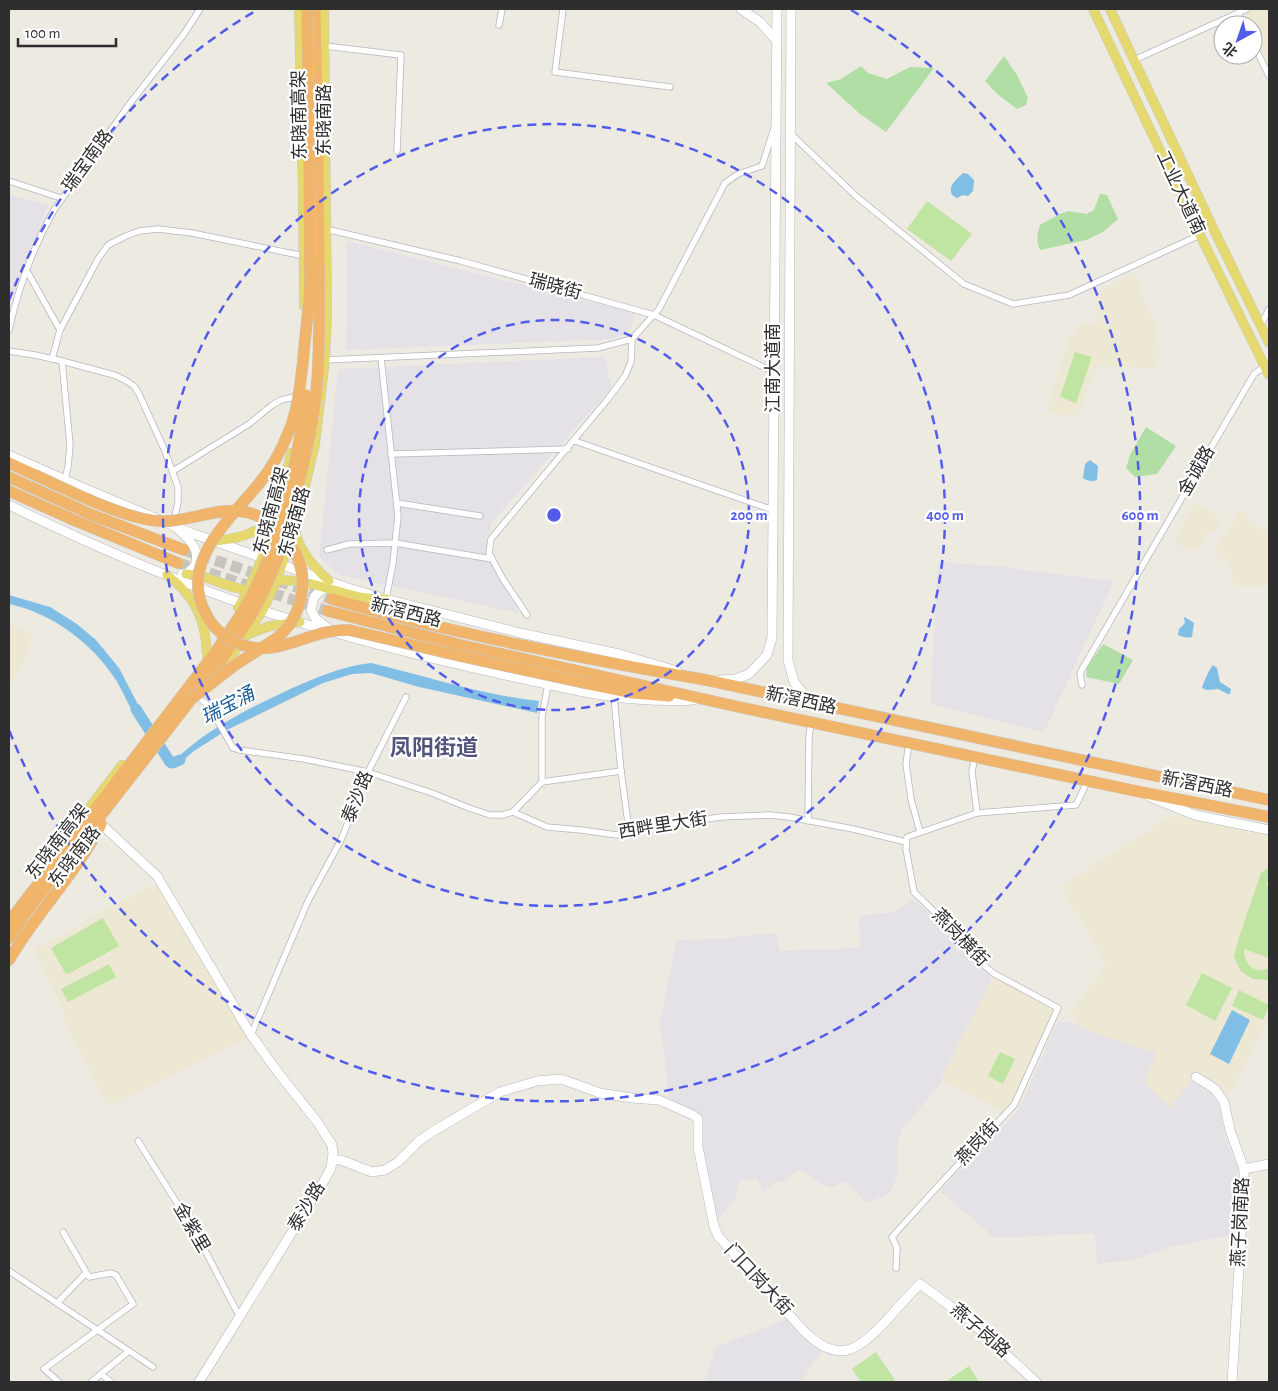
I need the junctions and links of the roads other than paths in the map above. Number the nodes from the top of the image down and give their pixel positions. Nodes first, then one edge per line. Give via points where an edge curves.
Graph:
1 (200, 9) edge
2 (299, 9) edge
3 (306, 9) edge
4 (315, 9) edge
5 (324, 9) edge
6 (502, 9) edge
7 (563, 9) edge
8 (741, 9) edge
9 (770, 9) edge
10 (777, 9) edge
11 (1093, 9) edge
12 (1110, 9) edge
13 (1248, 9) edge
14 (791, 10) edge
15 (1238, 13) joint
16 (499, 25) dead end
17 (776, 40) junction
18 (325, 46) junction
19 (1134, 60) junction
20 (1263, 64) edge
21 (1269, 76) edge
22 (670, 87) dead end
23 (775, 123) junction
24 (790, 134) junction
25 (397, 150) dead end
26 (9, 181) edge
27 (61, 198) junction
28 (326, 229) junction
29 (1200, 234) junction
30 (1223, 248) junction
31 (1209, 253) junction
32 (304, 256) junction
33 (27, 271) junction
34 (310, 290) junction
35 (1269, 309) edge
36 (654, 315) junction
37 (1265, 323) edge
38 (9, 330) edge
39 (60, 330) junction
40 (1248, 332) junction
41 (632, 339) junction
42 (1269, 343) edge
43 (9, 352) edge
44 (381, 358) junction
45 (52, 359) junction
46 (326, 360) junction
47 (62, 361) junction
48 (1265, 366) junction
49 (774, 372) junction
50 (1269, 376) edge
51 (301, 395) junction
52 (574, 441) junction
53 (568, 449) junction
54 (391, 454) junction
55 (9, 455) edge
56 (9, 463) edge
57 (173, 471) junction
58 (9, 477) edge
59 (65, 479) junction
60 (9, 491) edge
61 (397, 502) junction
62 (9, 505) edge
63 (773, 510) junction
64 (480, 516) dead end
65 (275, 517) junction
66 (173, 525) junction
67 (294, 525) junction
68 (214, 541) junction
69 (395, 543) junction
70 (184, 550) tunnel mouth
71 (327, 550) dead end
72 (262, 557) junction
73 (492, 559) junction
74 (178, 563) tunnel mouth
75 (282, 565) junction
76 (186, 574) junction
77 (166, 575) junction
78 (277, 580) junction
79 (330, 589) junction
80 (248, 590) junction
81 (386, 599) junction
82 (242, 602) junction
83 (262, 610) junction
84 (328, 611) tunnel mouth
85 (527, 615) dead end
86 (300, 622) junction
87 (336, 632) junction
88 (248, 634) junction
89 (207, 655) junction
90 (706, 680) junction
91 (548, 685) junction
92 (1082, 685) dead end
93 (406, 697) dead end
94 (614, 698) junction
95 (195, 699) junction
96 (706, 699) junction
97 (810, 702) junction
98 (811, 721) junction
99 (909, 742) junction
100 (974, 756) junction
101 (621, 771) junction
102 (368, 772) junction
103 (1088, 780) junction
104 (542, 782) junction
105 (1136, 791) junction
106 (1269, 800) edge
107 (513, 812) junction
108 (976, 813) junction
109 (1269, 817) edge
110 (808, 821) junction
111 (101, 824) junction
112 (629, 830) junction
113 (1269, 830) edge
114 (920, 832) junction
115 (906, 839) junction
116 (9, 914) edge
117 (9, 922) edge
118 (9, 938) edge
119 (9, 947) edge
120 (9, 960) edge
121 (1058, 1008) joint
122 (251, 1035) junction
123 (1196, 1077) dead end
124 (138, 1141) dead end
125 (333, 1160) junction
126 (1269, 1164) edge
127 (1244, 1168) junction
128 (62, 1232) dead end
129 (896, 1268) dead end
130 (9, 1271) edge
131 (86, 1273) junction
132 (920, 1284) joint
133 (57, 1303) junction
134 (241, 1316) junction
135 (97, 1330) junction
136 (129, 1350) junction
137 (153, 1367) dead end
138 (101, 1374) junction
139 (59, 1382) edge
140 (91, 1382) edge
141 (111, 1382) edge
142 (200, 1382) edge
143 (1036, 1382) edge
144 (1232, 1382) edge

1 - 27 street, 瑞宝南路
2 - 32 main road, 东晓南路
3 - 34 highway, 东晓南高架, bridge
4 - 95 highway, 东晓南高架, bridge via 319,312 312,422 291,517 272,576 256,608
5 - 18 main road, 东晓南路
6 - 16 street
7 - 22 street via 555,72
8 - 17 main road via 760,22
9 - 10 main road
10 - 14 main road
10 - 17 main road, 江南大道南
11 - 29 main road, 工业大道南
12 - 19 main road
13 - 15 street
14 - 24 main road, 江南大道南
15 - 19 street
17 - 23 main road, 江南大道南
18 - 25 street via 401,55
18 - 28 main road, 东晓南路
19 - 30 main road
20 - 21 street
23 - 36 street via 762,166 738,174 725,183
23 - 49 main road, 江南大道南
24 - 29 street via 857,197 964,284 1013,304 1068,295
24 - 97 main road, 江南大道南 via 788,660 794,682
26 - 27 street
27 - 33 street, 瑞宝南路 via 45,226
28 - 36 street, 瑞晓街 via 461,261
28 - 46 main road, 东晓南路
29 - 31 main road, 工业大道南
30 - 31 main road
30 - 37 main road
31 - 40 main road, 工业大道南
32 - 39 street via 192,233 158,229 139,231 108,245
32 - 51 main road, 东晓南路
33 - 38 street, 瑞宝南路
33 - 39 street
34 - 96 highway, bridge via 299,396 289,431 266,474 216,534 199,573 198,592 203,608 218,631 240,644 255,648 278,647 324,632 349,630 589,684 652,695
34 - 117 highway, 东晓南高架, bridge via 309,361 302,430 276,537 257,586 214,654
35 - 37 street
36 - 41 street
36 - 49 street, 瑞晓街
37 - 40 main road
37 - 42 main road
39 - 45 street
40 - 48 main road, 工业大道南
41 - 44 street via 598,348
41 - 52 street via 631,362 625,376
43 - 45 street
44 - 46 street
44 - 54 street
45 - 47 street
46 - 67 main road, 东晓南路 via 315,444
47 - 57 street via 114,375 134,386
47 - 59 street via 70,445
48 - 50 main road, 工业大道南
48 - 92 street, 金诚路 via 1254,374 1080,673
49 - 63 main road, 江南大道南
51 - 57 street via 272,405 249,424
51 - 65 main road, 东晓南路
52 - 53 street
52 - 63 street
53 - 54 street
53 - 73 street via 492,539 489,553
54 - 61 street
55 - 59 main road
56 - 95 highway, bridge via 145,520 175,521 221,511 240,511 265,520 288,540 302,571 301,600 294,618 277,638 235,665
57 - 66 street via 178,487
58 - 70 highway via 90,514
59 - 66 main road
60 - 74 highway
61 - 64 street
61 - 69 street
62 - 77 main road
63 - 90 main road, 江南大道南 via 770,648 749,674 736,679
65 - 67 main road via 282,525
65 - 68 main road via 244,536
65 - 72 main road, 东晓南路
66 - 68 main road
66 - 76 main road via 192,542 197,553 195,566
67 - 75 main road, 东晓南路
67 - 79 main road via 305,554
68 - 72 main road
69 - 71 street via 349,544
69 - 73 street
69 - 81 street
72 - 75 main road
72 - 80 main road, 东晓南路
73 - 85 street
75 - 78 main road, 东晓南路
75 - 79 main road
75 - 80 main road via 265,581
76 - 77 main road
76 - 80 main road via 204,576
77 - 82 main road
77 - 89 main road via 184,589 199,614
78 - 79 main road
78 - 82 main road via 264,584
78 - 83 main road, 东晓南路
79 - 81 main road via 366,598
79 - 87 main road via 321,590 314,597 311,610 321,624
79 - 90 highway, 新滘西路 via 409,620 514,644
80 - 82 main road, 东晓南路
81 - 90 main road, 江南大道南 via 619,654
82 - 83 main road
82 - 89 main road, 东晓南路
83 - 86 main road
83 - 88 main road, 东晓南路
84 - 96 highway, 新滘西路 via 461,645
86 - 87 main road
86 - 88 main road via 270,626
87 - 91 main road
88 - 95 main road, 东晓南路
89 - 116 main road, 东晓南路
90 - 97 highway, 新滘西路
91 - 94 main road
91 - 104 street via 542,716
93 - 102 street, 泰沙路
94 - 96 main road
94 - 101 street
95 - 102 street via 209,706 233,748
95 - 111 main road, 东晓南路
95 - 118 highway, 东晓南高架 via 50,881
96 - 98 highway, 新滘西路
97 - 106 highway, 新滘西路
98 - 99 highway, 新滘西路
98 - 110 street
99 - 100 highway, 新滘西路
99 - 114 street via 906,764
100 - 103 highway, 新滘西路
100 - 108 street via 972,772
101 - 104 street
101 - 112 street
102 - 107 street via 490,815
102 - 122 street, 泰沙路 via 341,840 308,901
103 - 105 highway, 新滘西路
103 - 108 street via 1076,805
104 - 107 street
105 - 109 highway, 新滘西路
105 - 113 main road via 1195,815
107 - 112 street, 西畔里大街 via 547,828 617,836
108 - 114 street
110 - 112 street, 西畔里大街 via 770,815 721,816
110 - 115 street, 西畔里大街
111 - 119 main road, 东晓南路
111 - 120 highway
111 - 122 main road, 泰沙路 via 157,876
114 - 115 street
115 - 121 street, 燕岗横街 via 914,892 993,973
121 - 129 street, 燕岗街 via 1014,1105 892,1237 897,1248
122 - 125 main road, 泰沙路 via 318,1123 332,1145
123 - 127 main road, 燕子岗南路 via 1215,1089 1224,1102
124 - 134 street, 金紫里 via 197,1235
125 - 132 main road, 门口岗大街 via 372,1172 385,1170 432,1132 500,1092 537,1081 562,1079 600,1093 659,1100 698,1119 698,1147 718,1236 818,1344 831,1350 859,1346
125 - 134 main road, 泰沙路 via 325,1179
126 - 127 main road
127 - 144 main road, 燕子岗南路
128 - 131 street
130 - 133 street
131 - 133 street
131 - 135 street via 89,1278 111,1273 116,1275 133,1304
132 - 143 main road, 燕子岗路 via 968,1318
133 - 135 street
134 - 142 main road, 泰沙路
135 - 136 street
135 - 139 street via 44,1369
136 - 137 street
136 - 138 street
138 - 140 street
138 - 141 street

